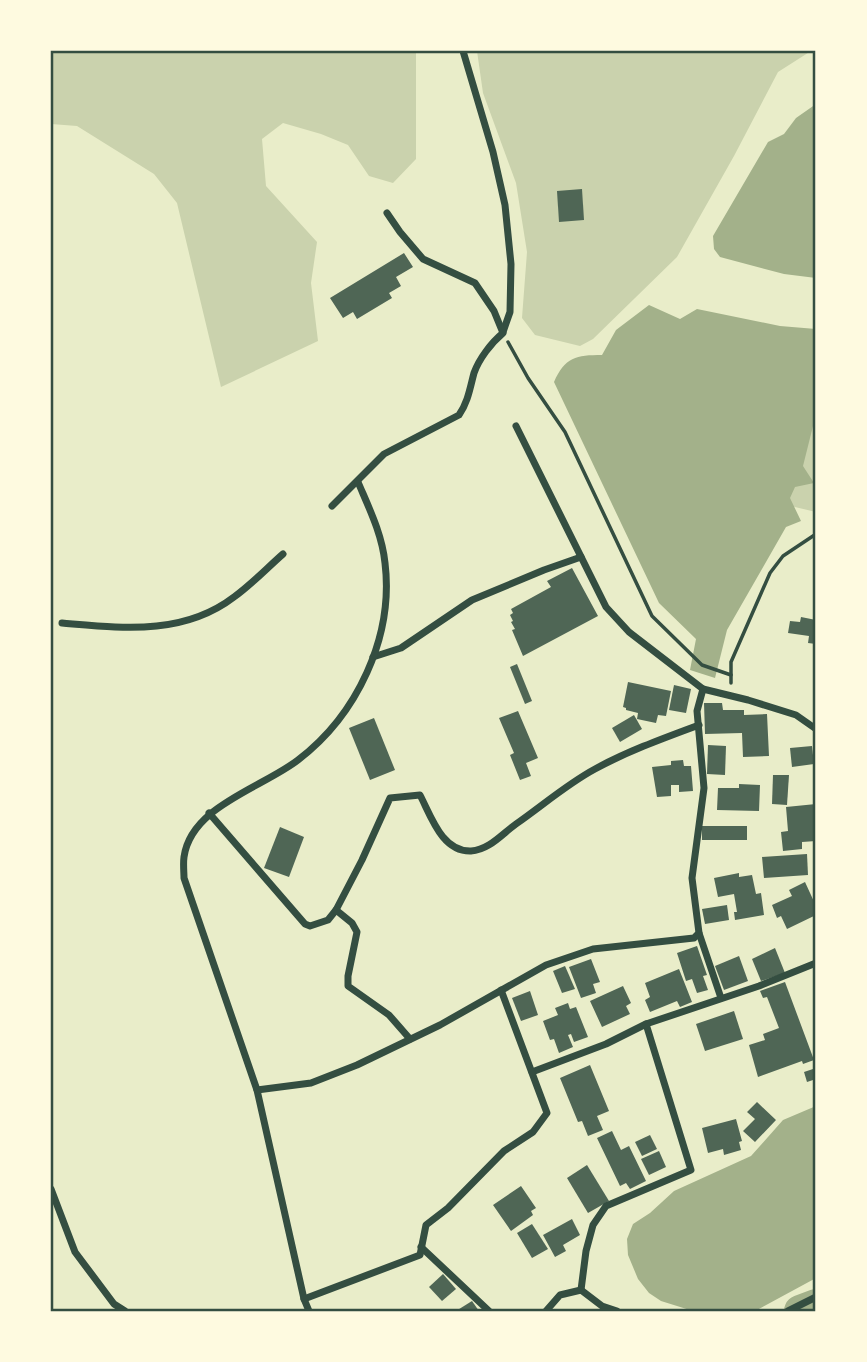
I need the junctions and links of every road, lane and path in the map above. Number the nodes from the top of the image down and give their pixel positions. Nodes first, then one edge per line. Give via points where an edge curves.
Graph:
1 (463, 51) edge
2 (387, 213) dead end
3 (503, 333) junction
4 (516, 426) dead end
5 (358, 482) junction
6 (332, 506) dead end
7 (816, 534) edge
8 (283, 554) dead end
9 (582, 557) junction
10 (62, 623) dead end
11 (373, 657) junction
12 (731, 676) junction
13 (703, 689) junction
14 (731, 696) junction
15 (699, 725) junction
16 (816, 729) edge
17 (209, 813) junction
18 (335, 910) junction
19 (699, 933) junction
20 (816, 963) edge
21 (501, 990) junction
22 (721, 998) junction
23 (646, 1024) junction
24 (410, 1039) junction
25 (532, 1072) junction
26 (257, 1090) junction
27 (51, 1189) edge
28 (421, 1247) junction
29 (580, 1290) junction
30 (816, 1297) edge
31 (304, 1299) junction
32 (125, 1311) edge
33 (309, 1311) edge
34 (489, 1311) edge
35 (545, 1311) edge
36 (617, 1311) edge
37 (788, 1311) edge

1 - 3 street via 505,205 511,264 510,312
2 - 3 street via 423,259 475,283
3 - 5 street via 475,370 466,404 458,415 384,454
3 - 12 path via 565,432 652,616 702,665
4 - 9 street
5 - 6 street
5 - 11 street via 378,530 385,562 387,593
7 - 12 path via 783,556 770,573 731,662
8 - 10 street via 233,599 180,624 152,628
9 - 11 street via 472,600 401,648
9 - 13 street via 606,607 629,632
11 - 17 street via 342,717 320,742 268,780
12 - 14 path
13 - 14 street
13 - 15 street via 697,711
14 - 16 street via 796,715
15 - 18 street via 594,769 487,847 470,851 450,844 420,795 390,798
15 - 19 street via 704,788 692,878
17 - 18 street via 305,924 328,920
17 - 26 street via 193,831 184,856 184,878
18 - 24 street via 357,932 348,986 389,1015
19 - 21 street via 694,938 593,949 546,965
19 - 22 street
20 - 22 street
21 - 24 street
21 - 25 street
22 - 23 street
23 - 25 street
23 - 29 street via 691,1170 606,1206 593,1225
24 - 26 street via 311,1083
25 - 28 street via 547,1113 533,1132 504,1151 426,1225
26 - 31 street
27 - 32 street via 75,1252 114,1304
28 - 31 street via 420,1255
28 - 34 street
29 - 35 street via 560,1295
29 - 36 street
30 - 37 street
31 - 33 street

